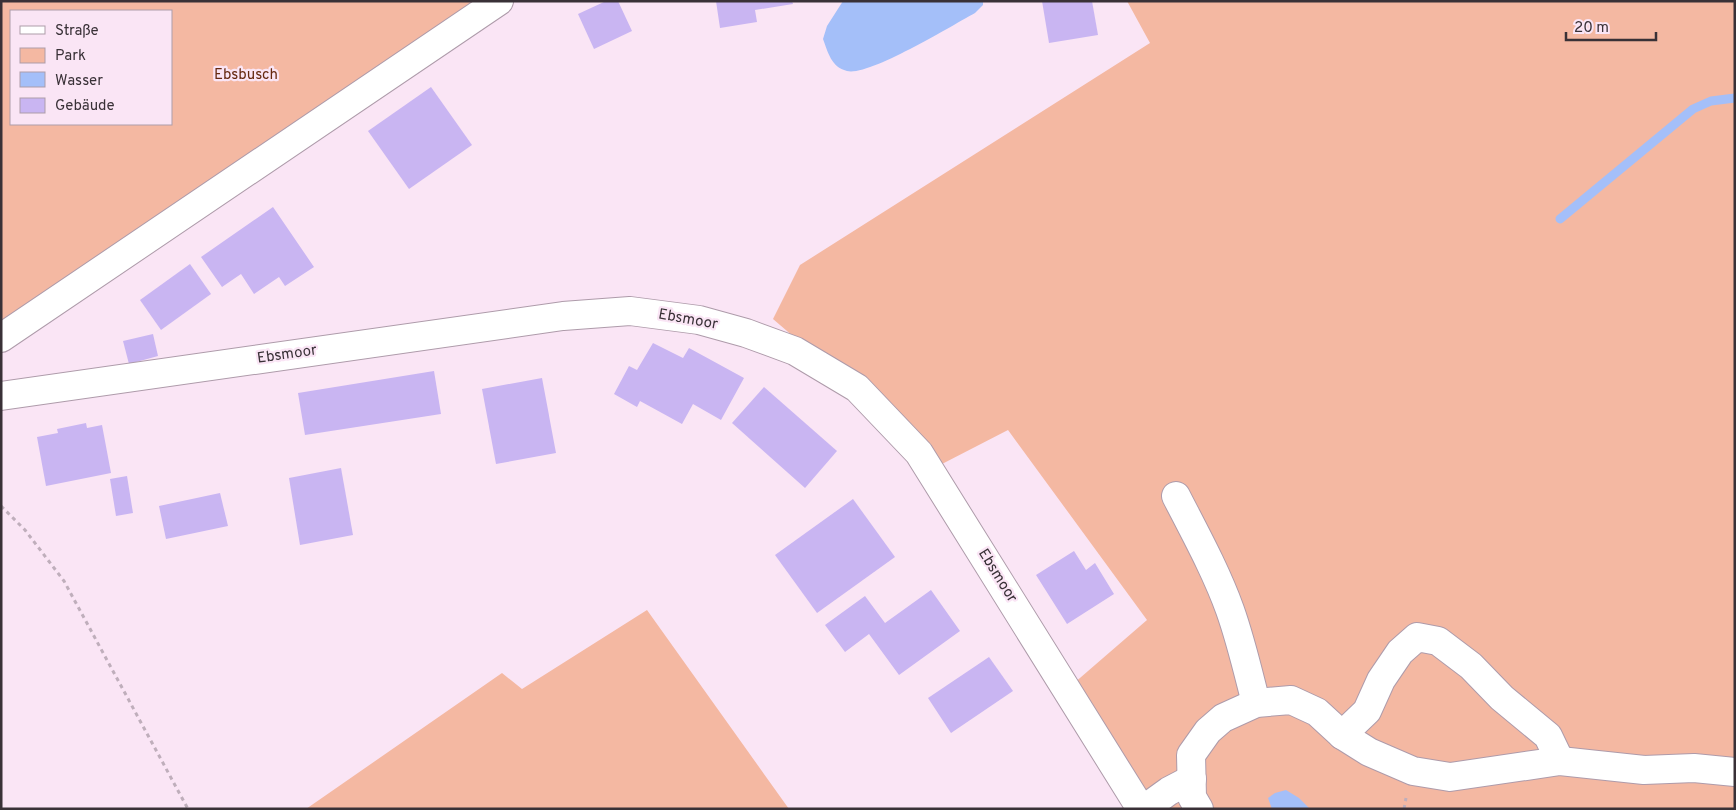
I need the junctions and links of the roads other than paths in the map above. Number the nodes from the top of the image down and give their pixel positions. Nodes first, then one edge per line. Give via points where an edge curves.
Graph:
1 (499, 1) edge
2 (1, 338) edge
3 (1, 396) edge
4 (1176, 496) dead end
5 (1256, 703) junction
6 (1342, 735) junction
7 (1560, 761) junction
8 (1735, 772) edge
9 (1192, 779) junction
10 (1143, 809) edge
11 (1199, 809) edge

1 - 2 street
3 - 10 street, Ebsmoor via 563,316 630,311 699,320 746,333 795,351 857,388 919,453
4 - 5 street via 1230,609
5 - 6 street via 1291,700 1318,712
5 - 9 street via 1223,718 1208,731 1191,755
6 - 7 street via 1369,752 1413,771 1450,777
6 - 7 street via 1368,711 1381,680 1400,652 1417,637 1438,641 1471,666 1502,698 1548,736
7 - 8 street via 1644,770 1694,768
9 - 10 street
9 - 11 street via 1192,797

